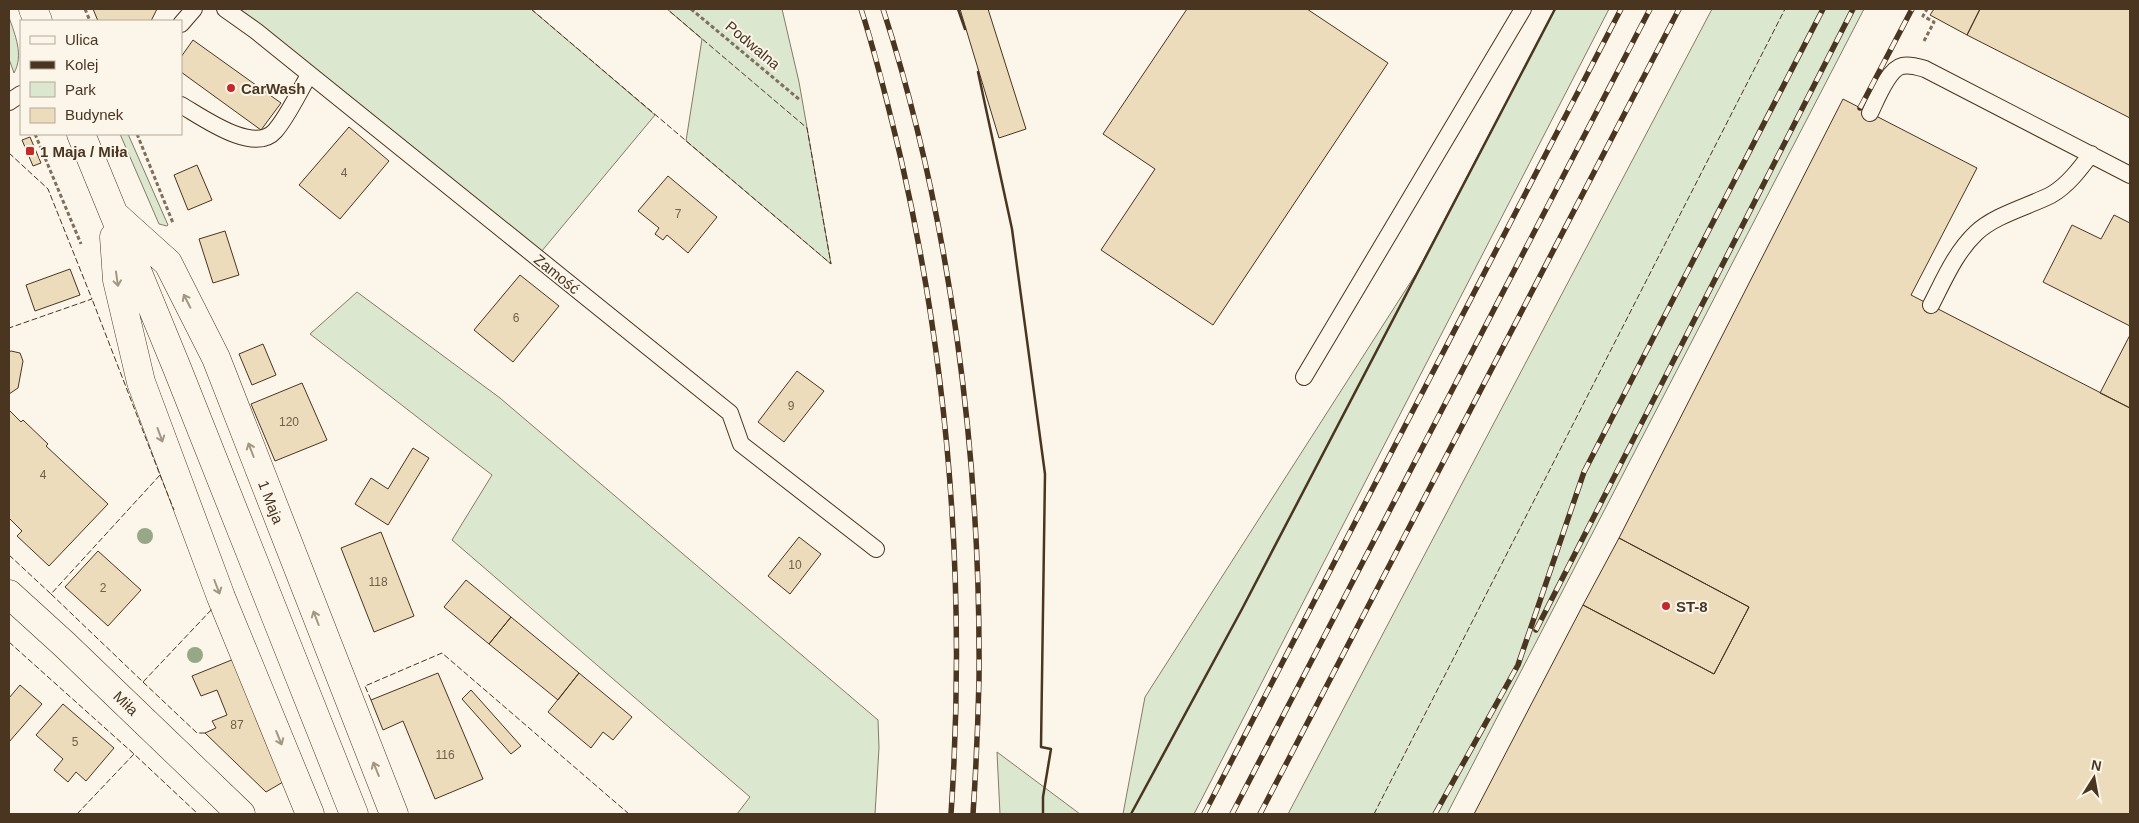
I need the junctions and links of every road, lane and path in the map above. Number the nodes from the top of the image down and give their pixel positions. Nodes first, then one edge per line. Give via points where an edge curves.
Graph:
1 (194, 9) edge
2 (225, 9) edge
3 (691, 9) edge
4 (1523, 9) edge
5 (1927, 9) edge
6 (182, 23) edge
7 (1911, 65) junction
8 (309, 75) junction
9 (20, 95) edge
10 (800, 100) dead end
11 (9, 102) edge
12 (182, 106) edge
13 (1870, 113) dead end
14 (81, 135) edge
15 (2091, 154) junction
16 (2130, 175) edge
17 (112, 213) junction
18 (1931, 304) dead end
19 (1304, 377) dead end
20 (876, 549) dead end
21 (9, 594) edge
22 (241, 814) edge
23 (310, 814) edge
24 (354, 814) edge
25 (394, 814) edge

1 - 6 lane
2 - 8 lane, Zamość
3 - 10 path, Podwalna
4 - 19 lane
5 - 7 path via 1923,16 1934,22
7 - 13 lane via 1892,72
7 - 15 lane via 1925,68
8 - 12 lane via 274,132 258,139 237,136
8 - 20 lane, Zamość via 730,413 741,444
9 - 11 lane
14 - 17 street, 1 Maja
15 - 16 lane
15 - 18 lane via 2053,194 2011,212 1977,232 1958,254
17 -> 23 street, 1 Maja via 117,280 141,382 221,597
17 - 24 street, 1 Maja
25 -> 17 street, 1 Maja via 216,358 168,263
21 - 22 street, Miła

